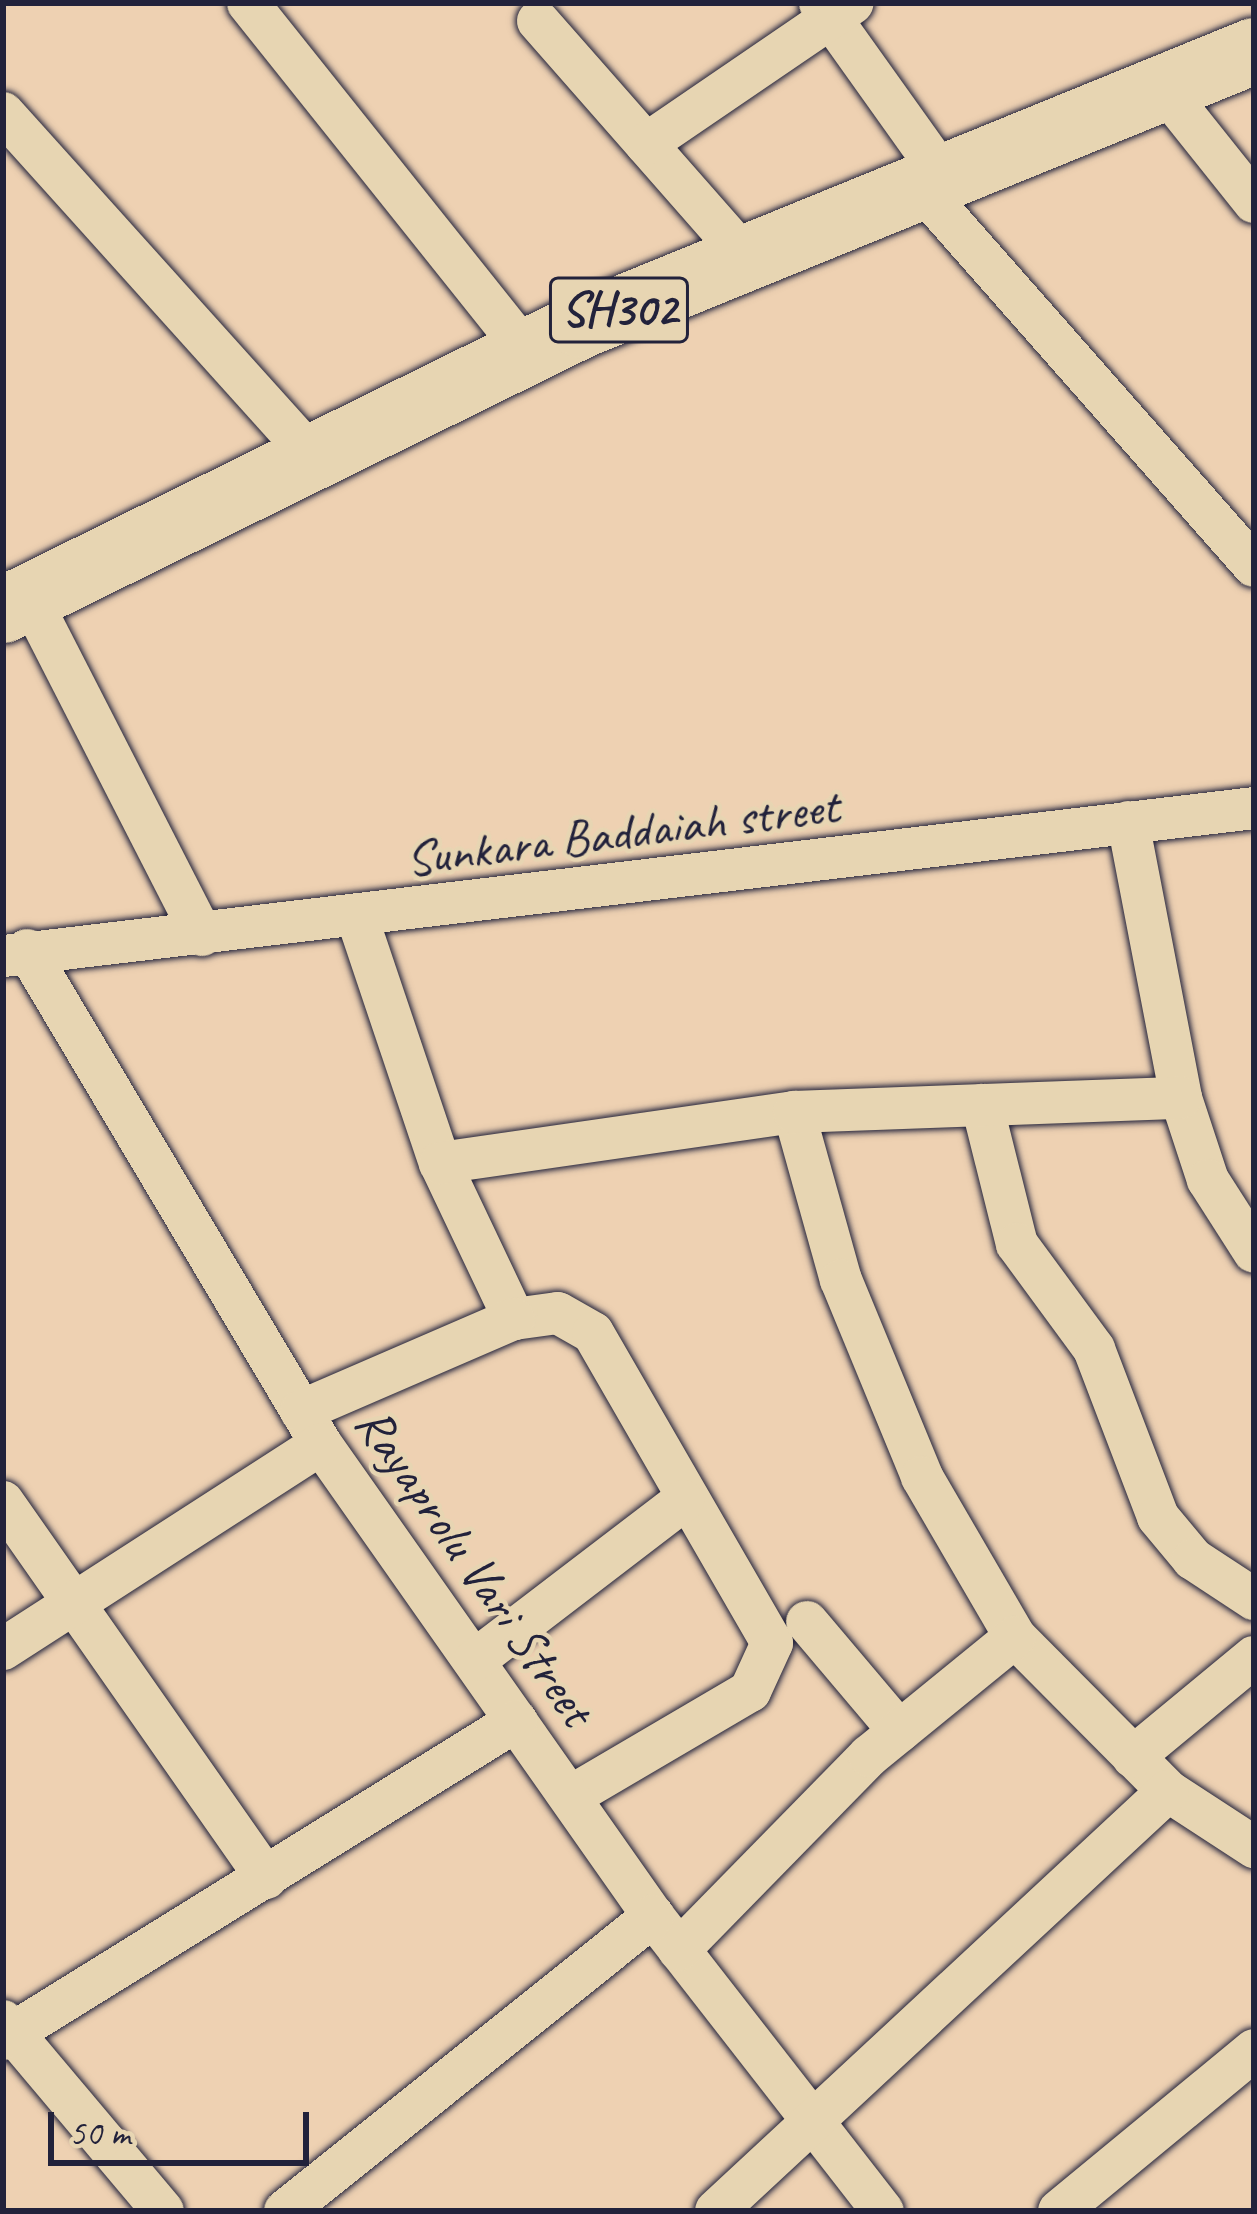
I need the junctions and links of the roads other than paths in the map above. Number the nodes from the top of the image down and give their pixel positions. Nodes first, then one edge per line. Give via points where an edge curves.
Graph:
1 (248, 3) edge
2 (835, 8) edge
3 (538, 21) dead end
4 (1252, 56) edge
5 (1163, 88) junction
6 (3, 113) edge
7 (646, 144) junction
8 (932, 182) junction
9 (1254, 202) edge
10 (746, 258) junction
11 (527, 352) junction
12 (312, 456) junction
13 (1254, 566) edge
14 (15, 603) edge
15 (1254, 808) edge
16 (1128, 822) junction
17 (358, 920) junction
18 (202, 935) junction
19 (15, 953) edge
20 (1181, 1098) junction
21 (982, 1105) junction
22 (794, 1112) junction
23 (440, 1163) junction
24 (1254, 1252) edge
25 (514, 1319) junction
26 (311, 1427) junction
27 (683, 1501) junction
28 (3, 1502) edge
29 (1254, 1599) edge
30 (70, 1604) junction
31 (807, 1622) dead end
32 (1015, 1637) junction
33 (3, 1649) edge
34 (1254, 1657) edge
35 (475, 1660) junction
36 (516, 1720) junction
37 (899, 1731) junction
38 (1133, 1757) junction
39 (1168, 1791) junction
40 (571, 1796) junction
41 (1254, 1847) edge
42 (266, 1878) junction
43 (652, 1916) junction
44 (679, 1950) junction
45 (6, 2031) edge
46 (1254, 2050) edge
47 (810, 2120) junction
48 (163, 2211) edge
49 (285, 2211) edge
50 (716, 2211) edge
51 (883, 2211) edge
52 (1059, 2211) edge

1 - 11 street
2 - 7 street
2 - 8 street
3 - 7 street
4 - 5 main road, SH302
5 - 8 main road, SH302
5 - 9 street
6 - 12 street
7 - 10 street
8 - 10 main road, SH302
8 - 13 street
10 - 11 main road, SH302
11 - 12 main road, SH302
12 - 14 main road, SH302
14 - 18 street
15 - 16 street, Sunkara Baddaiah street
16 - 17 street, Sunkara Baddaiah street
16 - 20 street
17 - 18 street, Sunkara Baddaiah street
17 - 23 street
18 - 19 street, Sunkara Baddaiah street
19 - 26 street, Rayaprolu Vari Street
20 - 21 street
20 - 24 street via 1208,1180
21 - 22 street
21 - 29 street via 1017,1244 1094,1348 1158,1517 1193,1559
22 - 23 street
22 - 32 street via 841,1280 922,1477
23 - 25 street
25 - 26 street
25 - 27 street via 558,1312 593,1333
26 - 30 street
26 - 35 street, Rayaprolu Vari Street
27 - 35 street
27 - 40 street via 772,1643 769,1667 750,1691
28 - 30 street
30 - 33 street
30 - 42 street
31 - 37 street
32 - 37 street
32 - 38 street
34 - 38 street
35 - 36 street, Rayaprolu Vari Street
36 - 40 street, Rayaprolu Vari Street
36 - 42 street
37 - 44 street
38 - 39 street
39 - 41 street
39 - 47 street
40 - 43 street, Rayaprolu Vari Street
42 - 45 street
43 - 44 street, Rayaprolu Vari Street
43 - 49 street
44 - 47 street, Rayaprolu Vari Street
45 - 48 street
46 - 52 street
47 - 50 street
47 - 51 street, Rayaprolu Vari Street

